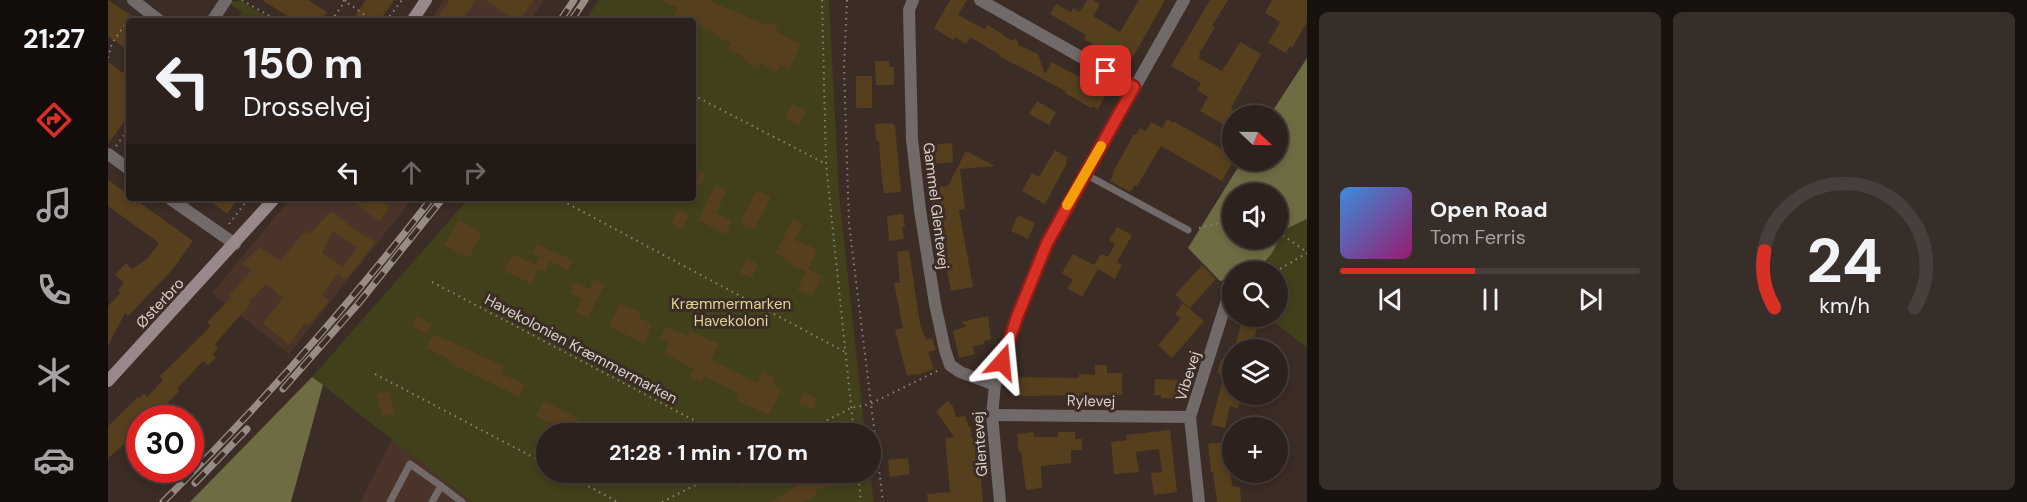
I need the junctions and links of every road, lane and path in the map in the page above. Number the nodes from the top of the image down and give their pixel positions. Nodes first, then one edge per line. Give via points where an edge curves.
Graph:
1 (226, 0) edge
2 (242, 0) edge
3 (402, 0) edge
4 (426, 0) edge
5 (822, 0) edge
6 (847, 0) edge
7 (913, 0) edge
8 (980, 0) edge
9 (1184, 0) edge
10 (345, 1) edge
11 (136, 3) edge
12 (127, 18) edge
13 (156, 18) edge
14 (214, 18) edge
15 (273, 18) edge
16 (333, 18) edge
17 (370, 18) edge
18 (388, 18) edge
19 (414, 18) edge
20 (126, 20) edge
21 (108, 58) edge
22 (1134, 87) junction
23 (696, 97) edge
24 (126, 133) edge
25 (109, 155) edge
26 (826, 164) junction
27 (126, 167) edge
28 (1085, 174) junction
29 (173, 201) edge
30 (247, 201) edge
31 (272, 201) edge
32 (562, 201) edge
33 (1222, 222) edge
34 (1188, 230) joint
35 (221, 234) junction
36 (1288, 237) edge
37 (235, 244) junction
38 (1307, 252) edge
39 (1288, 264) edge
40 (432, 282) dead end
41 (1222, 316) edge
42 (846, 352) junction
43 (950, 365) junction
44 (375, 374) dead end
45 (108, 381) edge
46 (995, 385) junction
47 (870, 404) junction
48 (851, 408) junction
49 (992, 415) junction
50 (1190, 417) junction
51 (699, 423) edge
52 (822, 423) edge
53 (853, 423) edge
54 (536, 459) edge
55 (583, 483) edge
56 (699, 483) edge
57 (859, 483) edge
58 (441, 486) junction
59 (390, 502) edge
60 (432, 502) edge
61 (462, 502) edge
62 (618, 502) edge
63 (662, 502) edge
64 (861, 502) edge
65 (884, 502) edge
66 (1000, 502) edge
67 (1199, 502) edge

1 - 14 street
2 - 15 path
3 - 18 path
4 - 19 street
5 - 26 path
6 - 47 path via 844,68 849,223
7 - 43 street, Gammel Glentevej via 909,10 912,139 935,304
8 - 22 street
9 - 22 street, Glentevej
10 - 16 path
10 - 17 path
11 - 12 path
11 - 13 street
20 - 21 path
22 - 28 street, Glentevej
23 - 26 path
24 - 25 path
25 - 27 street
26 - 42 path
28 - 34 lane
28 - 46 street, Glentevej via 1047,243
29 - 35 street
30 - 35 path
31 - 37 street, Østerbro
32 - 42 path
33 - 34 path
35 - 37 street
36 - 38 path
37 - 45 street, Østerbro
38 - 39 path
40 - 51 path, Havekolonien Kræmmermarken
41 - 50 street, Vibevej
42 - 48 path
43 - 46 street
43 - 47 path
44 - 54 path
46 - 49 street, Glentevej
47 - 48 path
47 - 65 path
48 - 52 path
48 - 53 path
49 - 50 street, Rylevej
49 - 66 street, Glentevej
50 - 67 street, Vibevej
55 - 62 path
56 - 63 path
57 - 64 path
58 - 59 lane via 410,464
58 - 60 lane
58 - 61 lane

